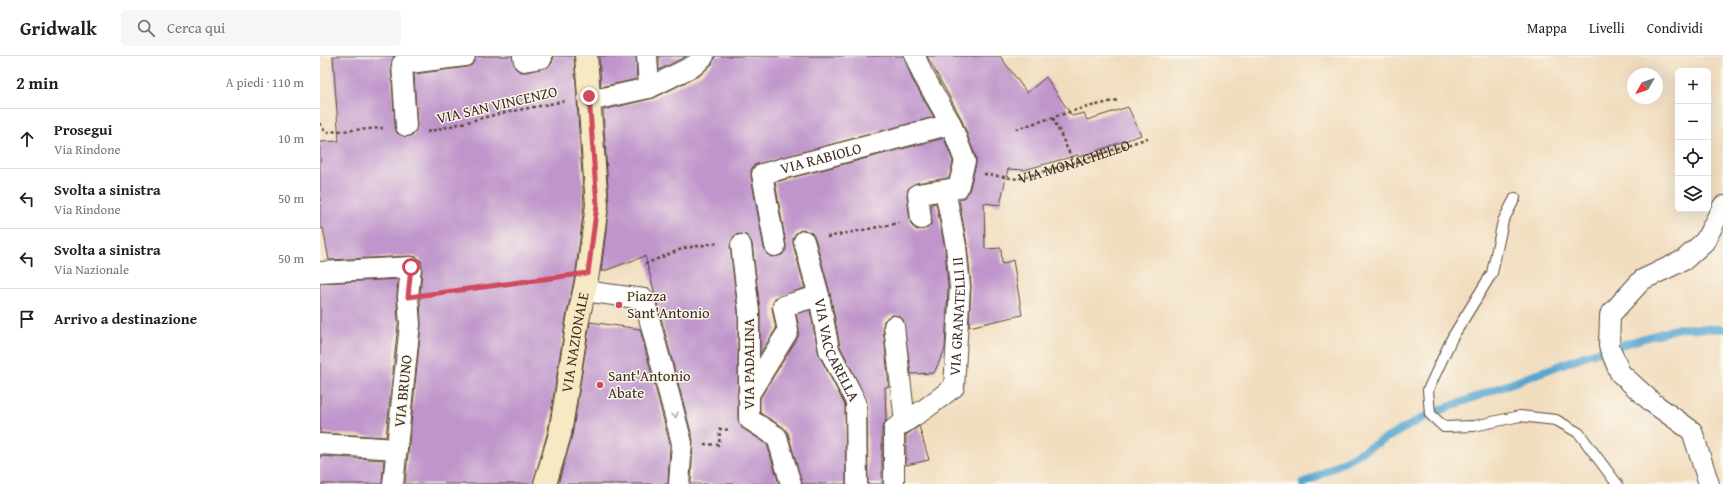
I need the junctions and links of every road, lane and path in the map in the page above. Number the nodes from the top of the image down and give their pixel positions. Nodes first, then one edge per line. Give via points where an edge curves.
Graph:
1 (465, 56) edge
2 (523, 56) edge
3 (542, 56) edge
4 (586, 56) edge
5 (647, 56) edge
6 (704, 56) edge
7 (915, 56) edge
8 (649, 88) junction
9 (589, 98) junction
10 (1118, 100) dead end
11 (1053, 118) junction
12 (320, 123) edge
13 (951, 124) junction
14 (406, 126) junction
15 (1016, 129) dead end
16 (1148, 138) dead end
17 (1074, 163) junction
18 (962, 171) junction
19 (945, 190) junction
20 (1514, 198) dead end
21 (1723, 206) edge
22 (921, 219) dead end
23 (804, 241) dead end
24 (741, 245) dead end
25 (775, 246) dead end
26 (320, 272) edge
27 (586, 282) junction
28 (819, 296) junction
29 (408, 297) junction
30 (894, 326) dead end
31 (748, 396) junction
32 (749, 420) junction
33 (904, 422) junction
34 (682, 443) junction
35 (320, 444) edge
36 (397, 449) junction
37 (393, 484) edge
38 (545, 484) edge
39 (679, 484) edge
40 (791, 484) edge
41 (857, 484) edge
42 (894, 484) edge
43 (1617, 484) edge
44 (1709, 484) edge

1 - 14 street via 402,64
2 - 3 street via 524,61
4 - 9 main road, VIA NAZIONALE
5 - 8 street
6 - 8 street via 695,64
7 - 13 street
8 - 9 street
9 - 14 path, VIA SAN VINCENZO via 498,114 429,132
9 - 27 main road, VIA NAZIONALE via 597,205
10 - 11 path
11 - 15 path
11 - 17 path
12 - 14 path, VIA SAN VINCENZO via 325,132
13 - 18 street via 965,161
13 - 25 street, VIA RABIOLO via 762,174
16 - 17 path, VIA MONACHELLO
17 - 18 path, VIA MONACHELLO via 1018,179
18 - 19 street via 958,188
19 - 22 street via 918,194
19 - 33 street, VIA GRANATELLI II via 956,246 960,287 954,386
20 - 43 lane via 1503,221 1492,273 1452,338 1428,390 1430,414 1444,427 1474,426 1520,416 1556,420 1579,433
21 - 44 street via 1705,241 1684,260 1642,280 1610,315 1609,346 1620,373 1653,403 1692,431
23 - 28 street, VIA VACCARELLA
24 - 31 street, VIA PADALINA via 749,311
26 - 29 street, VIA BRUNO via 411,267
27 - 29 path
27 -> 34 street via 644,299
27 - 38 main road, VIA NAZIONALE via 560,434
28 - 31 street via 783,306 788,331
28 - 41 street, VIA VACCARELLA via 829,350 856,402
29 - 36 street, VIA BRUNO via 410,324
30 - 33 street
31 - 32 street, VIA PADALINA
32 - 34 path, VIA PADALINA via 737,432 720,429 719,445
32 - 40 street via 777,438
33 - 42 street, VIA GRANATELLI II via 894,429
34 - 39 street
35 - 36 street
36 - 37 street, VIA BRUNO

